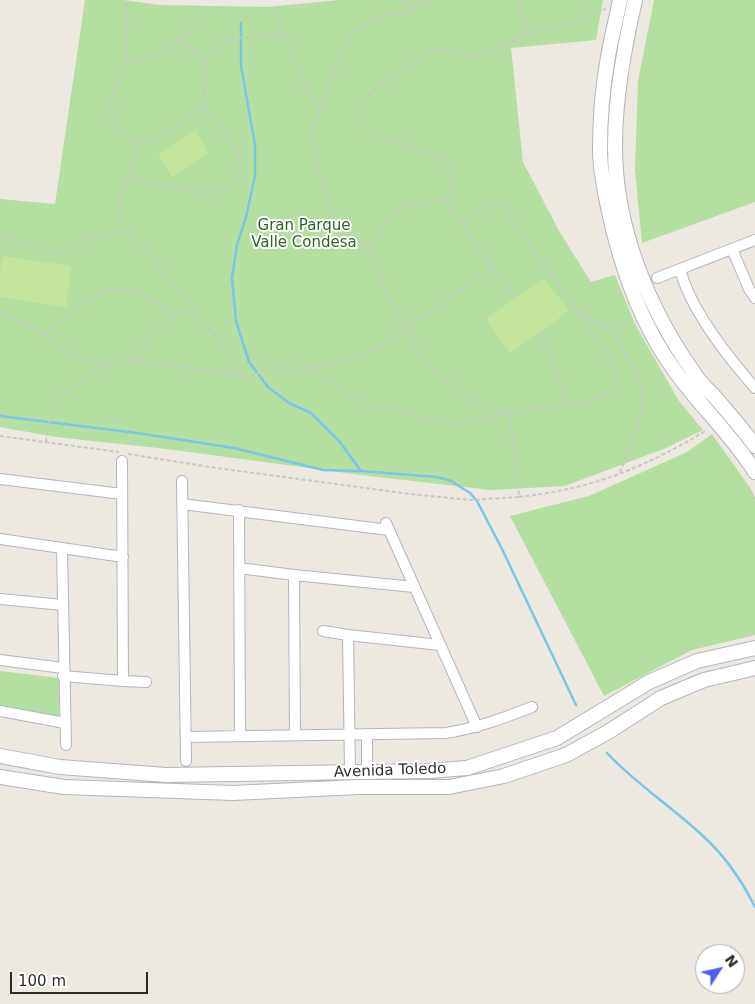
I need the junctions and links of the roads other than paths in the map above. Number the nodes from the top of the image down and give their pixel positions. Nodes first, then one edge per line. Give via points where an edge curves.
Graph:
1 (620, 0) edge
2 (635, 0) edge
3 (755, 240) edge
4 (732, 249) junction
5 (680, 269) junction
6 (657, 278) dead end
7 (755, 298) edge
8 (755, 388) edge
9 (752, 447) edge
10 (122, 461) dead end
11 (754, 466) edge
12 (0, 479) edge
13 (182, 481) dead end
14 (122, 494) junction
15 (182, 504) junction
16 (238, 510) junction
17 (0, 540) edge
18 (62, 549) junction
19 (123, 557) junction
20 (239, 568) junction
21 (294, 575) junction
22 (414, 587) junction
23 (0, 599) edge
24 (63, 605) junction
25 (323, 631) dead end
26 (348, 635) junction
27 (440, 645) junction
28 (755, 648) edge
29 (0, 660) edge
30 (755, 668) edge
31 (63, 672) junction
32 (123, 681) junction
33 (146, 682) dead end
34 (532, 707) dead end
35 (0, 712) edge
36 (64, 723) junction
37 (477, 727) junction
38 (367, 734) junction
39 (295, 735) junction
40 (349, 735) junction
41 (240, 736) junction
42 (186, 737) junction
43 (66, 745) dead end
44 (0, 756) edge
45 (186, 761) dead end
46 (358, 772) junction
47 (0, 777) edge
48 (358, 787) junction

1 - 9 street via 607,62 600,152 615,241 629,285 648,327 674,370 706,411
2 - 9 street via 623,56 616,114 615,149 628,239 641,277 664,326 694,374 744,430
3 - 4 street
4 - 5 street
4 - 7 street
5 - 6 street
5 - 8 street via 683,282 714,336
9 - 11 street
10 - 14 street
12 - 14 street
13 - 15 street
14 - 19 street
15 - 16 street
15 - 42 street
16 - 20 street
16 - 22 street via 387,526
17 - 18 street
18 - 19 street
18 - 24 street
19 - 32 street
20 - 21 street
20 - 41 street
21 - 22 street
21 - 39 street
22 - 27 street
23 - 24 street
24 - 31 street
25 - 26 street
26 - 27 street
26 - 40 street
27 - 37 street
28 - 46 street, Avenida Toledo via 697,661 649,682 556,738 467,768
29 - 31 street
30 - 48 street, Avenida Toledo via 704,680 661,698 566,755 504,776 449,787
31 - 32 street
31 - 36 street
32 - 33 street
34 - 37 street
35 - 36 street
36 - 43 street
37 - 38 street via 446,733
38 - 40 street
38 - 46 street
39 - 40 street
39 - 41 street
40 - 46 street
41 - 42 street
42 - 45 street
44 - 46 street, Avenida Toledo via 60,766 166,775
46 - 48 street
47 - 48 street, Avenida Toledo via 64,787 232,793

